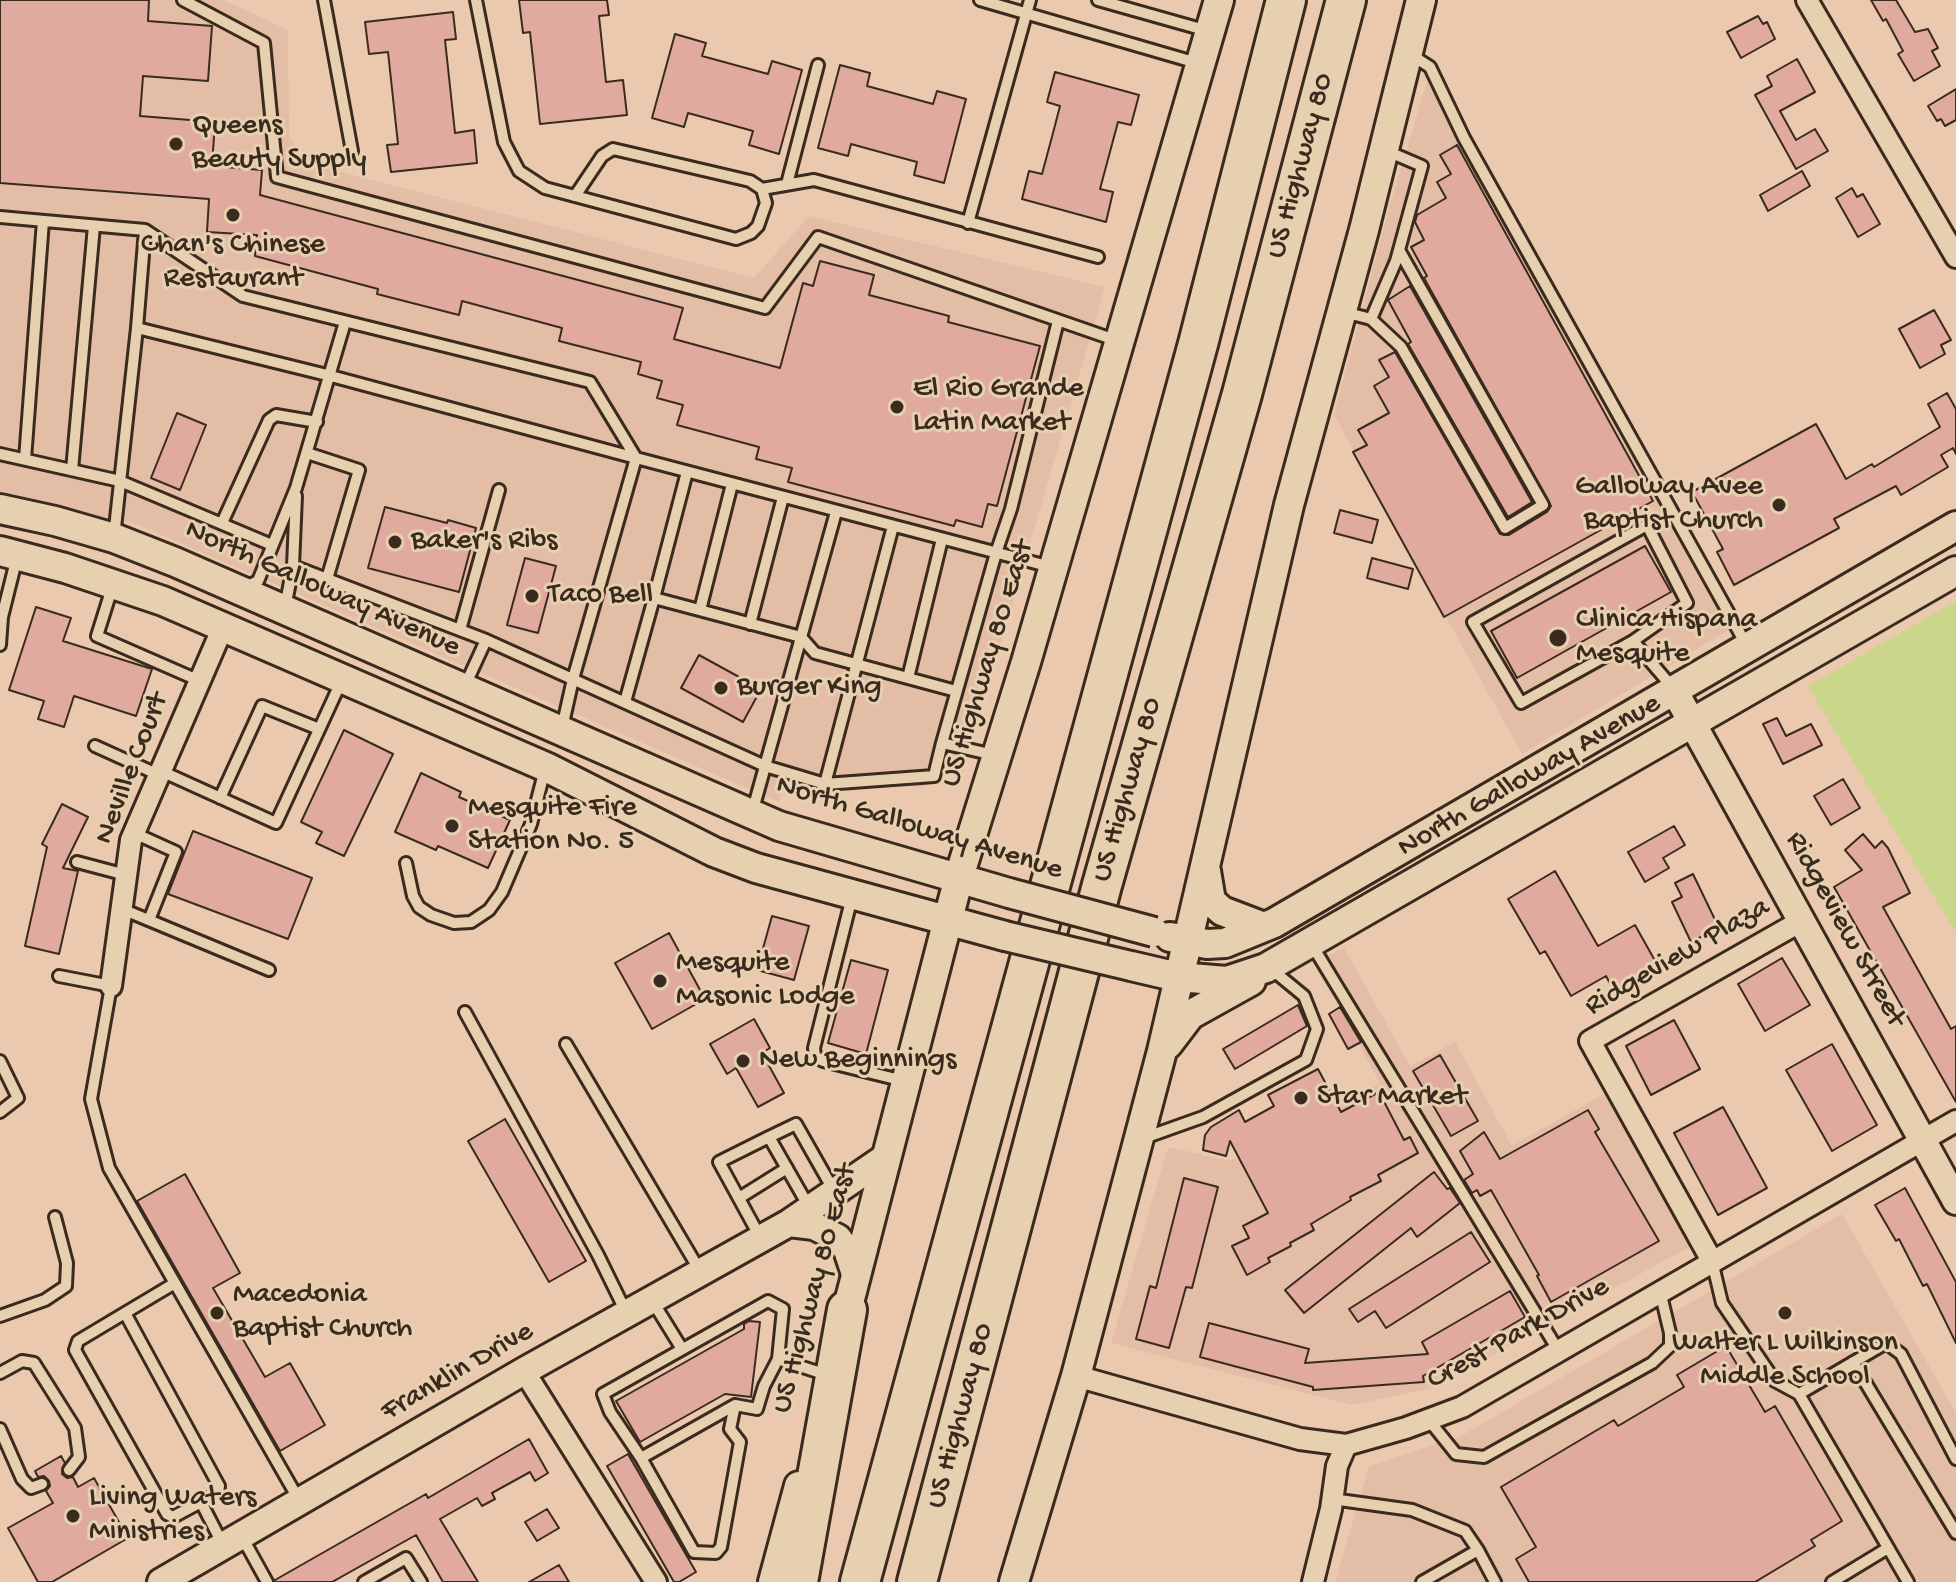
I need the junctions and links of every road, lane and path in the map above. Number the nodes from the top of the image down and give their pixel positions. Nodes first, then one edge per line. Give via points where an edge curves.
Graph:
1 (183, 0) edge
2 (324, 0) edge
3 (476, 0) edge
4 (980, 0) edge
5 (1030, 0) edge
6 (1098, 0) edge
7 (1219, 0) edge
8 (1286, 0) edge
9 (1346, 0) edge
10 (1421, 0) edge
11 (1807, 0) edge
12 (1027, 13) junction
13 (1210, 31) junction
14 (1409, 53) junction
15 (1201, 64) junction
16 (818, 65) dead end
17 (1384, 150) junction
18 (352, 151) dead end
19 (787, 184) junction
20 (762, 189) junction
21 (575, 196) junction
22 (0, 217) edge
23 (43, 221) junction
24 (968, 223) junction
25 (94, 226) junction
26 (145, 230) junction
27 (1399, 250) junction
28 (1098, 257) dead end
29 (1956, 257) edge
30 (1342, 311) junction
31 (1371, 319) junction
32 (1058, 321) junction
33 (345, 322) junction
34 (137, 328) junction
35 (1120, 342) junction
36 (331, 376) junction
37 (317, 422) junction
38 (307, 453) junction
39 (0, 454) edge
40 (636, 458) junction
41 (25, 459) junction
42 (72, 470) junction
43 (687, 472) junction
44 (120, 481) junction
45 (732, 484) junction
46 (296, 488) junction
47 (499, 490) dead end
48 (783, 497) junction
49 (0, 509) edge
50 (836, 512) junction
51 (222, 523) junction
52 (893, 526) junction
53 (1956, 526) edge
54 (114, 538) junction
55 (942, 539) junction
56 (272, 545) junction
57 (9, 553) edge
58 (996, 553) junction
59 (293, 566) junction
60 (1053, 568) junction
61 (1956, 571) edge
62 (327, 579) junction
63 (113, 583) junction
64 (240, 590) junction
65 (654, 598) junction
66 (284, 609) junction
67 (700, 610) junction
68 (750, 624) junction
69 (223, 627) junction
70 (460, 630) junction
71 (801, 637) junction
72 (486, 640) junction
73 (1633, 641) junction
74 (0, 645) edge
75 (269, 647) junction
76 (1747, 647) junction
77 (857, 665) junction
78 (908, 678) junction
79 (342, 679) junction
80 (573, 679) junction
81 (200, 681) junction
82 (464, 689) junction
83 (1674, 690) junction
84 (956, 691) junction
85 (625, 702) junction
86 (1692, 721) junction
87 (319, 729) junction
88 (561, 732) junction
89 (942, 743) junction
90 (95, 746) dead end
91 (997, 756) junction
92 (765, 766) junction
93 (546, 767) junction
94 (160, 773) junction
95 (825, 784) junction
96 (220, 798) junction
97 (752, 815) junction
98 (1432, 830) junction
99 (134, 833) junction
100 (1206, 858) junction
101 (77, 862) dead end
102 (406, 863) dead end
103 (126, 875) junction
104 (959, 877) junction
105 (852, 896) junction
106 (122, 909) junction
107 (149, 920) junction
108 (1803, 920) junction
109 (946, 922) junction
110 (1264, 927) junction
111 (1186, 941) junction
112 (1289, 956) junction
113 (269, 970) dead end
114 (59, 976) dead end
115 (1178, 977) junction
116 (111, 986) junction
117 (465, 1012) dead end
118 (566, 1044) dead end
119 (1162, 1051) junction
120 (0, 1061) edge
121 (905, 1082) junction
122 (0, 1112) edge
123 (1956, 1121) edge
124 (769, 1137) junction
125 (1139, 1140) junction
126 (1922, 1141) junction
127 (886, 1157) junction
128 (787, 1168) junction
129 (834, 1192) junction
130 (739, 1198) junction
131 (1956, 1201) edge
132 (800, 1216) junction
133 (55, 1217) dead end
134 (760, 1239) junction
135 (1712, 1261) junction
136 (701, 1273) junction
137 (175, 1283) junction
138 (1660, 1291) junction
139 (851, 1294) junction
140 (651, 1300) junction
141 (125, 1313) junction
142 (627, 1314) junction
143 (0, 1316) edge
144 (682, 1349) junction
145 (1558, 1350) junction
146 (778, 1359) junction
147 (1853, 1362) junction
148 (524, 1371) junction
149 (0, 1373) edge
150 (829, 1376) junction
151 (1076, 1376) junction
152 (1799, 1394) junction
153 (735, 1405) junction
154 (1428, 1419) junction
155 (0, 1429) edge
156 (1346, 1445) junction
157 (641, 1458) junction
158 (1956, 1459) edge
159 (69, 1470) dead end
160 (42, 1484) dead end
161 (1332, 1499) junction
162 (300, 1501) junction
163 (201, 1502) junction
164 (1956, 1533) edge
165 (232, 1540) junction
166 (1888, 1548) junction
167 (1478, 1550) junction
168 (161, 1582) edge
169 (267, 1582) edge
170 (364, 1582) edge
171 (421, 1582) edge
172 (656, 1582) edge
173 (773, 1582) edge
174 (798, 1582) edge
175 (860, 1582) edge
176 (917, 1582) edge
177 (1014, 1582) edge
178 (1313, 1582) edge
179 (1422, 1582) edge
180 (1495, 1582) edge
181 (1832, 1582) edge
182 (1908, 1582) edge

1 - 32 lane via 264,43 277,177 765,308 818,237
2 - 18 lane
3 - 21 lane via 504,142 519,171 545,188
4 - 12 lane
5 - 12 lane
6 - 13 lane
7 - 13 main road, US Highway 80 East
8 - 175 highway, US Highway 80 via 1194,358
9 - 176 highway, US Highway 80
10 - 14 main road
11 - 29 street
12 - 15 lane
12 - 24 lane
13 - 15 main road, US Highway 80 East
14 - 17 main road
14 - 76 lane via 1430,67 1464,138
15 - 35 main road, US Highway 80 East
16 - 19 lane
17 - 27 lane via 1422,166
17 - 30 main road
19 - 20 lane
19 - 24 lane via 814,180
20 - 21 lane via 750,181 613,149 602,156
20 - 21 lane via 766,203 758,226 736,239
22 - 23 lane
23 - 25 lane
23 - 41 lane
24 - 28 lane
25 - 26 lane
25 - 42 lane
26 - 33 lane via 243,296
26 - 34 lane
27 - 31 lane
27 - 31 lane via 1543,505 1505,528 1401,347
30 - 31 lane
30 - 100 main road via 1289,505
32 - 35 lane
32 - 58 lane
33 - 36 lane
33 - 40 lane via 590,382
34 - 36 lane
34 - 44 lane
35 - 60 main road, US Highway 80 East
36 - 37 lane
36 - 40 lane
37 - 38 lane
37 - 51 lane via 276,415 269,420
38 - 46 lane
38 - 62 lane via 359,470
39 - 41 lane
40 - 43 lane
40 - 80 lane
41 - 42 lane
42 - 44 lane
43 - 45 lane
43 - 65 lane
44 - 51 lane
44 - 54 lane
45 - 48 lane
45 - 67 lane
46 - 56 lane
46 - 59 lane
47 - 70 lane
48 - 50 lane
48 - 68 lane
49 - 54 main road, North Galloway Avenue
50 - 52 lane
50 - 71 lane
51 - 56 lane
52 - 55 lane
52 - 77 lane
53 - 76 main road, North Galloway Avenue
54 - 64 main road, North Galloway Avenue
55 - 58 lane
55 - 78 lane
56 - 64 lane via 258,581
57 - 63 main road, North Galloway Avenue
57 - 74 lane
58 - 60 lane
58 - 84 lane
59 - 62 lane
59 - 66 lane
60 - 91 main road, US Highway 80 East
61 - 86 main road, North Galloway Avenue
62 - 70 lane
63 - 69 main road, North Galloway Avenue
63 - 81 lane via 97,636
64 - 66 main road, North Galloway Avenue
64 - 69 main road
65 - 67 lane
65 - 85 lane
66 - 75 main road
66 - 82 main road, North Galloway Avenue
67 - 68 lane
68 - 71 lane
69 - 75 main road, North Galloway Avenue
69 - 81 street, Neville Court
70 - 72 lane
71 - 77 lane via 815,653
71 - 92 lane
72 - 80 lane
72 - 82 lane
73 - 73 lane via 1687,603 1647,525 1473,622 1521,703
73 - 83 lane
75 - 79 main road, North Galloway Avenue
76 - 83 main road, North Galloway Avenue
77 - 78 lane
77 - 95 lane
78 - 84 lane
79 - 87 lane
79 - 93 main road, North Galloway Avenue
80 - 85 lane
80 - 88 lane
81 - 94 street, Neville Court
82 - 88 main road, North Galloway Avenue
83 - 86 street, Ridgeview Street
83 - 98 main road, North Galloway Avenue
84 - 89 lane
85 - 92 lane
86 - 108 street, Ridgeview Street
86 - 112 main road, North Galloway Avenue
87 - 96 lane via 262,706
87 - 96 lane via 276,823
88 - 93 main road
88 - 97 main road, North Galloway Avenue
89 - 91 lane
89 - 95 lane via 934,776
90 - 94 lane
91 - 104 main road, US Highway 80 East
92 - 95 lane
92 - 97 lane
93 - 102 lane via 531,824 489,910 471,922 431,915 413,896
93 - 105 main road, North Galloway Avenue via 714,852
94 - 96 lane
94 - 99 street, Neville Court
97 - 104 main road, North Galloway Avenue
98 - 110 main road, North Galloway Avenue
98 - 112 main road via 1417,854 1325,913
99 - 103 street, Neville Court
99 - 107 lane via 176,852
100 - 110 main road via 1211,901 1222,911
100 - 111 main road
101 - 103 lane
103 - 106 street, Neville Court
104 - 109 main road, US Highway 80 East
104 - 111 main road, North Galloway Avenue, bridge
105 - 109 main road, North Galloway Avenue
105 - 121 lane via 815,1056
106 - 107 lane
106 - 116 street, Neville Court
107 - 113 lane
108 - 126 street, Ridgeview Street
108 - 135 street, Ridgeview Plaza via 1590,1041
109 - 115 main road, North Galloway Avenue, bridge
109 - 121 main road, US Highway 80 East
110 - 111 main road, North Galloway Avenue via 1225,943
111 - 115 main road
112 - 115 main road, North Galloway Avenue via 1227,981
112 - 119 main road via 1190,1015
112 - 125 lane via 1317,1029 1306,1060 1203,1117
112 - 145 lane
114 - 116 lane
115 - 119 main road
116 - 137 lane via 91,1099 109,1168
117 - 142 lane
118 - 136 lane
119 - 125 main road
120 - 122 lane via 18,1098
121 - 127 main road, US Highway 80 East
123 - 126 street, Crest Park Drive
124 - 128 lane
124 - 129 lane via 796,1124
124 - 130 lane via 719,1162
125 - 151 main road
126 - 131 street, Ridgeview Street
126 - 135 street, Crest Park Drive
127 - 129 street, Franklin Drive
127 - 139 main road, US Highway 80 East
128 - 130 lane
128 - 132 lane
129 - 132 street, Franklin Drive
130 - 134 lane
132 - 134 street, Franklin Drive
132 - 139 street via 838,1238 847,1250
133 - 143 lane via 67,1263 66,1286 45,1300
134 - 136 street, Franklin Drive
135 - 138 street, Crest Park Drive
135 - 152 lane via 1722,1303 1775,1381
136 - 140 street, Franklin Drive
137 - 141 lane
137 - 162 lane
138 - 145 street, Crest Park Drive
138 - 154 lane via 1670,1346 1652,1363 1484,1457 1456,1454
139 - 150 main road, US Highway 80 East
139 - 174 highway
140 - 142 street, Franklin Drive
140 - 144 lane
141 - 163 lane via 219,1486 218,1493
141 - 163 lane via 78,1341 75,1350 167,1514 173,1517
142 - 148 street, Franklin Drive
144 - 146 lane via 768,1301 783,1309
144 - 157 lane via 603,1394
145 - 154 street, Crest Park Drive via 1462,1407
146 - 150 lane
146 - 153 lane via 757,1409
147 - 152 lane
147 - 158 lane via 1886,1343 1901,1354
147 - 164 lane
148 - 162 street, Franklin Drive
148 - 172 street
149 - 159 lane via 22,1361 34,1363 75,1428 79,1457
150 - 173 main road, US Highway 80 East
151 - 156 street, Crest Park Drive via 1300,1439
151 - 177 main road
152 - 166 lane
153 - 157 lane
153 - 157 lane via 730,1429 740,1442 716,1553 694,1552
154 - 156 street, Crest Park Drive
155 - 160 lane via 22,1479 31,1488
156 - 161 street
161 - 167 lane via 1412,1510 1465,1531
161 - 178 street
162 - 165 street, Franklin Drive
163 - 165 lane
165 - 168 street, Franklin Drive
165 - 169 lane
166 - 181 lane
166 - 182 lane
167 - 179 lane
167 - 180 lane
170 - 171 lane via 406,1558

